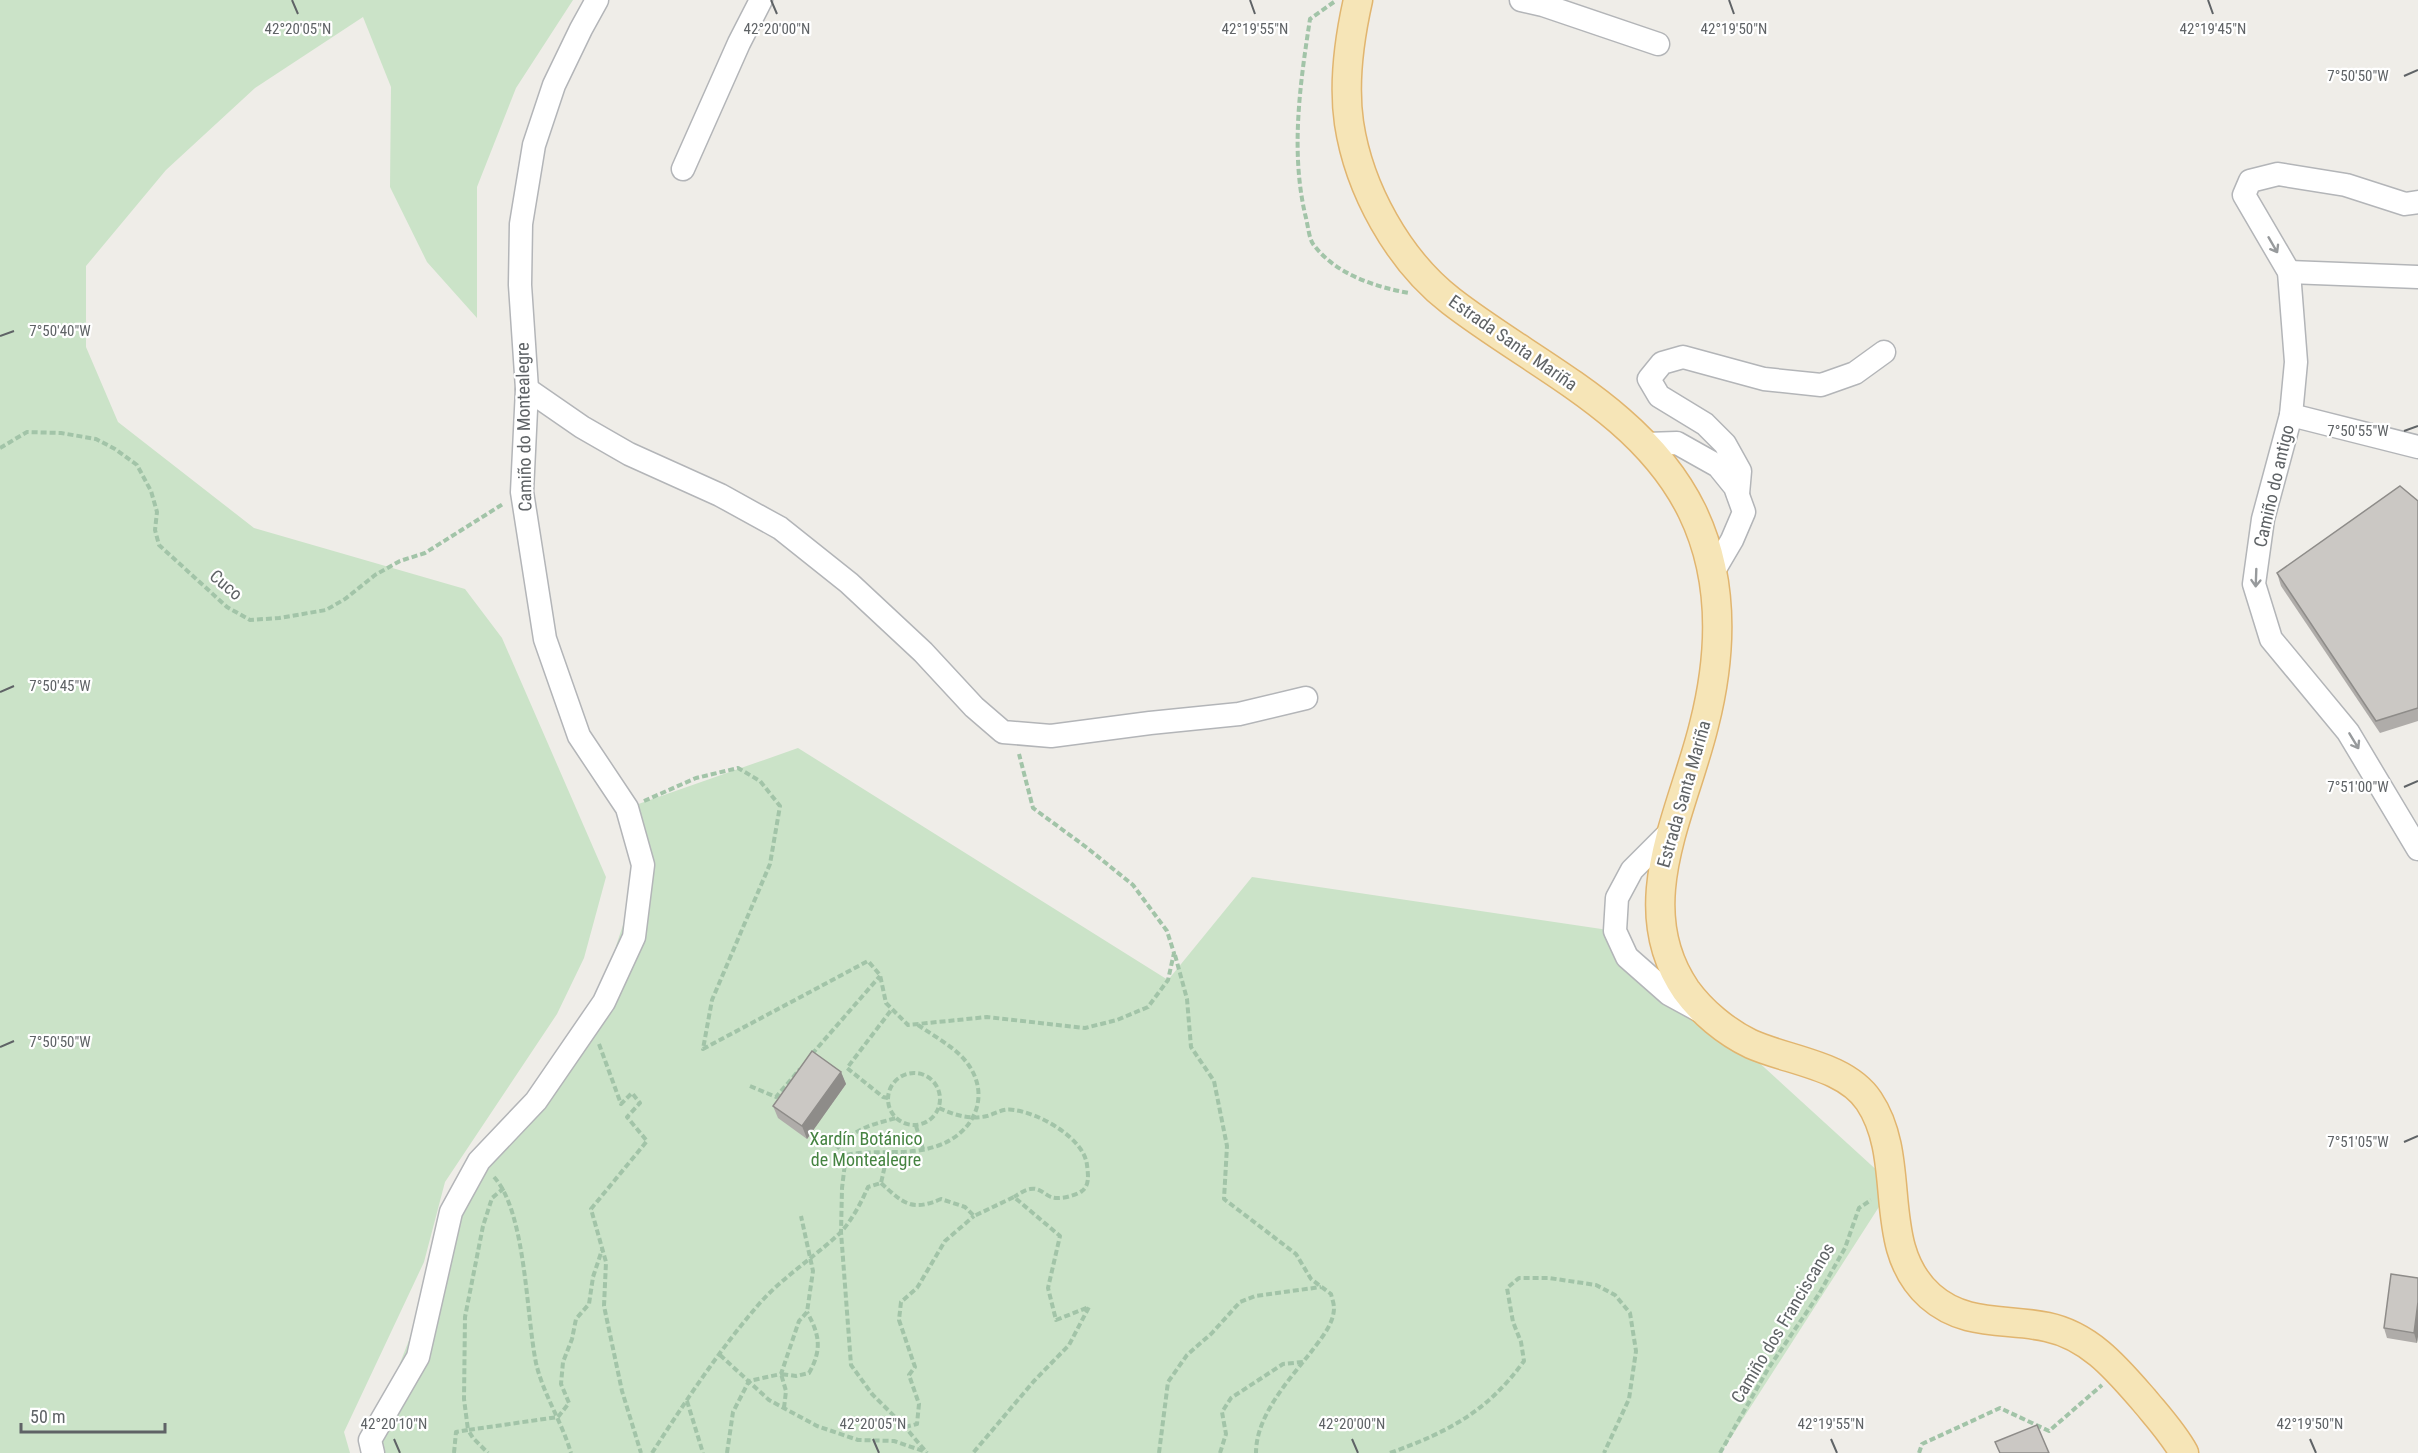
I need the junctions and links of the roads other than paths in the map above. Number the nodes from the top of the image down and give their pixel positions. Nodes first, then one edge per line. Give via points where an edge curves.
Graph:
1 (597, 0) edge
2 (760, 0) edge
3 (1358, 0) edge
4 (1521, 0) edge
5 (1658, 44) dead end
6 (683, 170) dead end
7 (2418, 202) edge
8 (2289, 272) junction
9 (2418, 277) edge
10 (1884, 352) dead end
11 (527, 389) junction
12 (2291, 415) junction
13 (1646, 444) junction
14 (2418, 447) edge
15 (1738, 494) junction
16 (1712, 574) junction
17 (1306, 698) dead end
18 (1671, 831) junction
19 (2418, 849) edge
20 (1709, 1016) junction
21 (374, 1453) edge
22 (2184, 1453) edge

1 - 11 street, Camiño do Montealegre via 554,85 534,145 520,224
2 - 6 street
3 - 13 main road, Estrada Santa Mariña via 1347,70 1348,110 1353,145 1364,179 1388,226 1414,265 1449,299 1598,403
4 - 5 street
7 -> 8 street, Camiño do antigo via 2405,204 2346,185 2278,174 2250,181 2244,195
8 - 9 street
8 - 12 street, Camiño do antigo via 2296,362
10 - 15 street via 1856,373 1821,385 1764,379 1683,357 1662,363 1649,379 1659,396 1705,424 1725,444 1740,471
11 - 17 street via 629,454 720,495 780,528 899,629 1003,732 1051,736 1239,714
11 - 21 street, Camiño do Montealegre via 522,492 545,639 579,736 627,808 643,865 634,937 604,1002 536,1101 479,1161 451,1212 418,1357 370,1440
12 - 14 street
12 -> 19 street, Camiño do antigo via 2263,519 2254,584 2271,639 2348,732
13 - 15 street via 1677,443 1718,466
13 - 16 main road, Estrada Santa Mariña via 1692,512
15 - 16 street via 1744,512
16 - 18 main road, Estrada Santa Mariña via 1719,638 1714,681
18 - 20 main road, Estrada Santa Mariña via 1659,892 1662,936 1679,979
18 - 20 street via 1632,870 1617,898 1615,932 1627,957 1669,994
20 - 22 main road, Estrada Santa Mariña via 1752,1044 1837,1075 1866,1095 1886,1135 1898,1239 1904,1260 1919,1285 1940,1304 1976,1320 2031,1324 2066,1332 2095,1350 2119,1370

